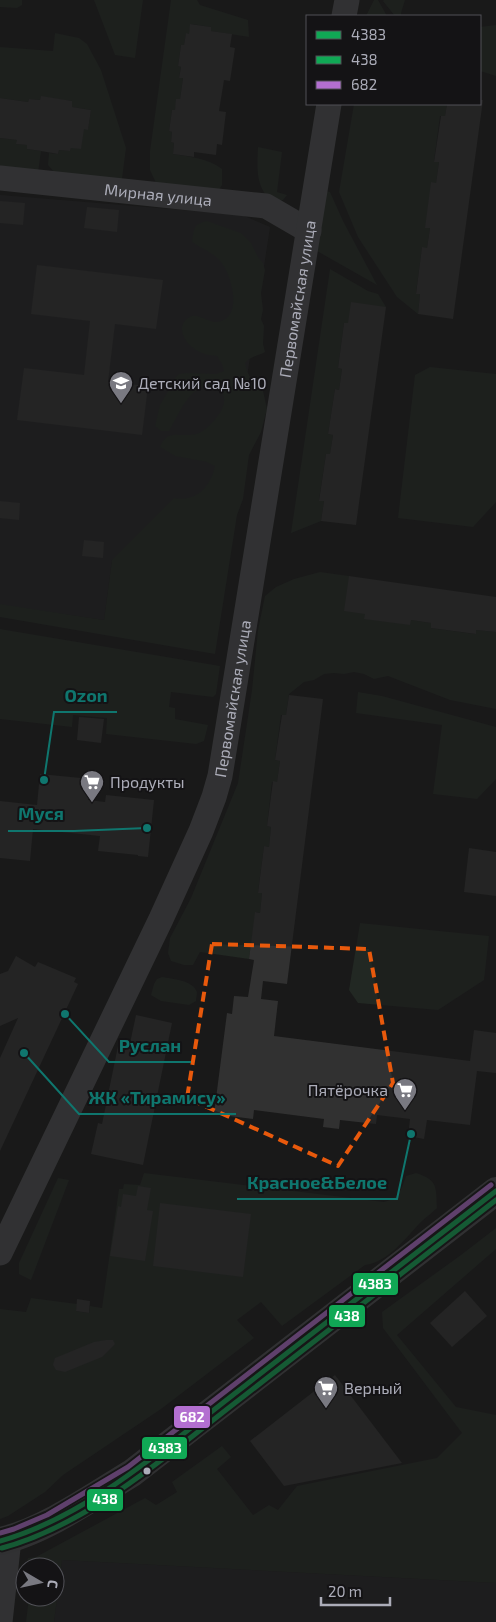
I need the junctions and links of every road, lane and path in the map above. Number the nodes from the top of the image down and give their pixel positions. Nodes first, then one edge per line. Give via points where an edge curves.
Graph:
1 (347, 0) edge
2 (344, 15) edge
3 (329, 105) edge
4 (0, 178) edge
5 (309, 231) junction
6 (496, 1191) edge
7 (0, 1252) edge
8 (5, 1540) edge
9 (0, 1622) edge

1 - 2 street
3 - 5 street, Первомайская улица
4 - 5 street, Мирная улица via 266,206
5 - 7 street, Первомайская улица via 220,776 214,796 161,919
6 - 8 main road via 132,1473 61,1516
8 - 9 street

